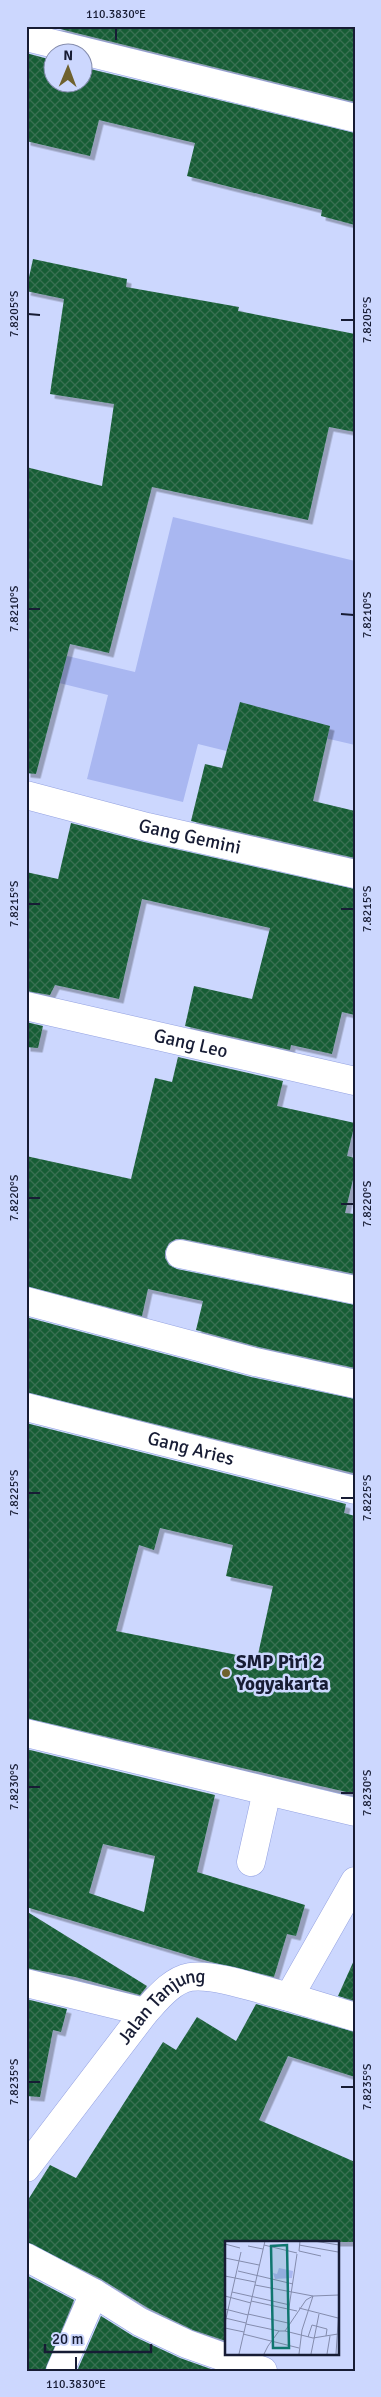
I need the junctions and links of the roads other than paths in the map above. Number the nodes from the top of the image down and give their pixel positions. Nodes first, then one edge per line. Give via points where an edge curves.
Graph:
1 (26, 37) edge
2 (355, 118) edge
3 (26, 795) edge
4 (355, 874) edge
5 (26, 1006) edge
6 (355, 1081) edge
7 (180, 1254) dead end
8 (355, 1290) edge
9 (26, 1301) edge
10 (355, 1384) edge
11 (26, 1407) edge
12 (355, 1490) edge
13 (26, 1733) edge
14 (267, 1791) junction
15 (355, 1812) edge
16 (251, 1862) dead end
17 (355, 1882) edge
18 (26, 1983) edge
19 (289, 1997) junction
20 (145, 2012) junction
21 (355, 2017) edge
22 (26, 2168) edge
23 (26, 2257) edge
24 (94, 2293) junction
25 (60, 2371) edge
26 (263, 2371) edge

1 - 2 street
3 - 4 street, Gang Gemini via 147,827
5 - 6 street, Gang Leo
7 - 8 street
9 - 10 street via 236,1358
11 - 12 street, Gang Aries
13 - 14 street
14 - 15 street
14 - 16 street
17 - 19 street
18 - 20 street
19 - 20 street, Jalan Tanjung via 217,1979 190,1977 162,1993
19 - 21 street, Jalan Tanjung
20 - 22 street, Jalan Tanjung
23 - 24 street
24 - 25 street
24 - 26 street via 140,2322 187,2344

